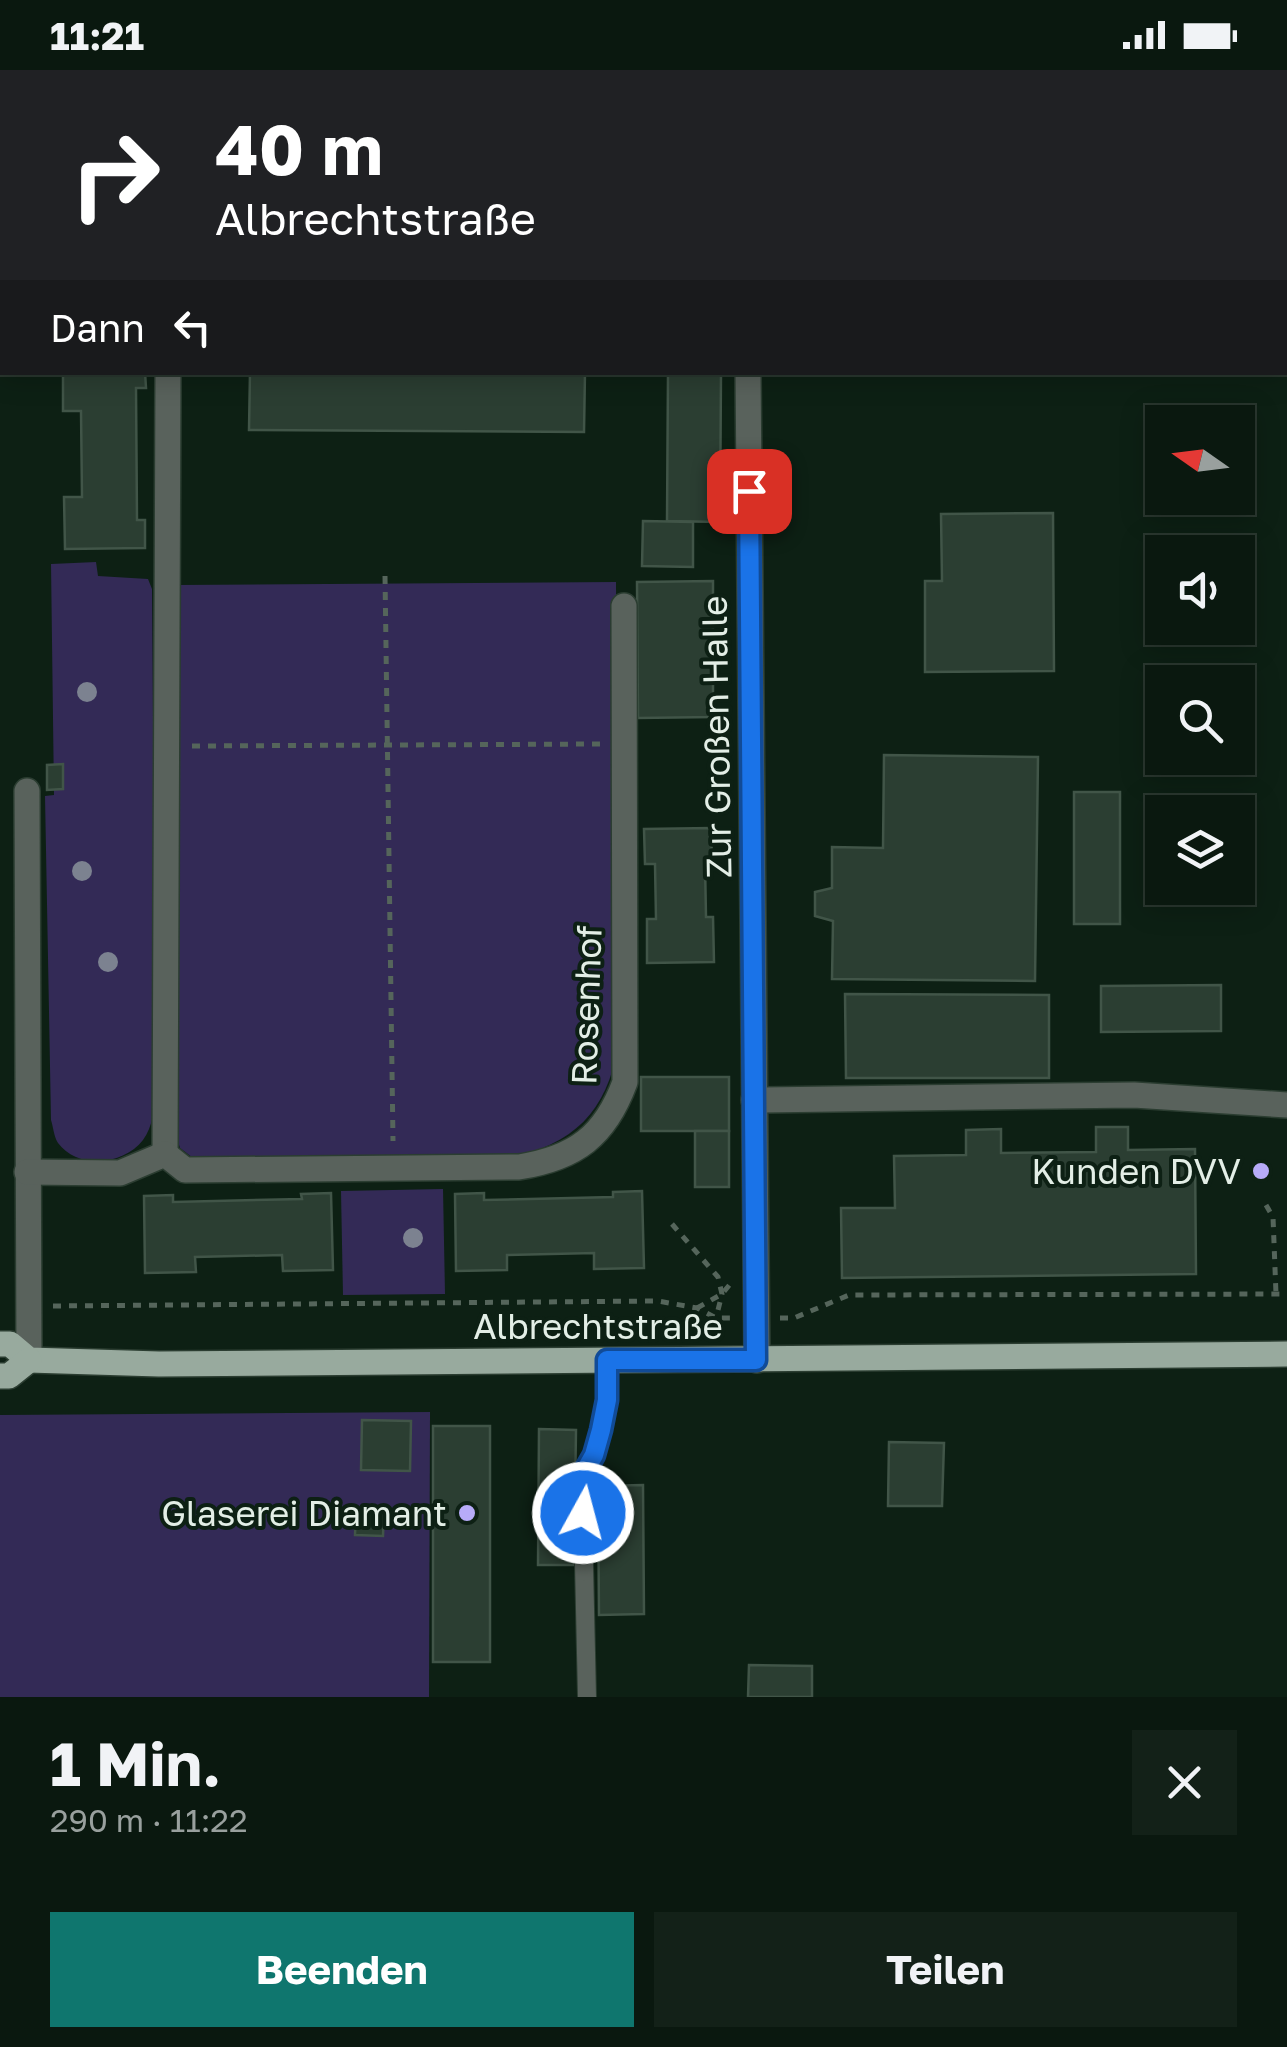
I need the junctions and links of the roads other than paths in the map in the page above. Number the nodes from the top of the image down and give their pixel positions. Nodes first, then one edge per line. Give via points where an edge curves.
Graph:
1 (168, 375) edge
2 (748, 375) edge
3 (624, 606) dead end
4 (28, 791) dead end
5 (754, 1100) junction
6 (1287, 1105) edge
7 (165, 1154) junction
8 (27, 1172) junction
9 (0, 1344) edge
10 (1287, 1354) edge
11 (29, 1360) junction
12 (607, 1360) junction
13 (756, 1360) junction
14 (0, 1376) edge
15 (587, 1697) edge

1 - 7 street
2 - 5 street, Zur Großen Halle
3 - 7 street, Rosenhof via 625,1082 614,1112 571,1152 519,1167 184,1170
4 - 8 street
5 - 6 street via 1134,1096
5 - 13 street, Zur Großen Halle
7 - 8 street via 120,1173
8 - 11 street
9 - 11 main road, Albrechtstraße
10 - 13 main road, Albrechtstraße
11 - 12 main road, Albrechtstraße
11 - 14 main road
12 - 13 main road, Albrechtstraße
12 - 15 lane via 601,1430 582,1476

